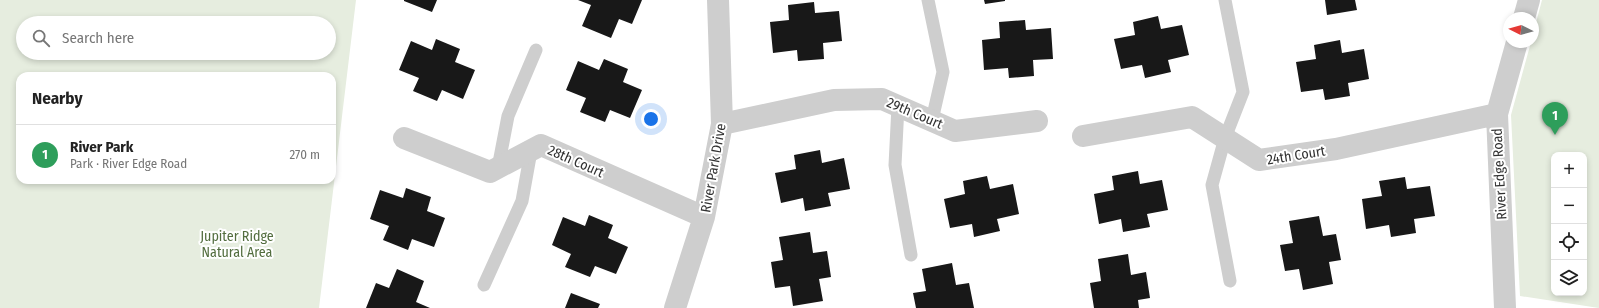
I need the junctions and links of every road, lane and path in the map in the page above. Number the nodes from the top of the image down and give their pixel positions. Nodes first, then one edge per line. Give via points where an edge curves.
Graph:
1 (718, 0) edge
2 (928, 0) edge
3 (1225, 0) edge
4 (1529, 0) edge
5 (1526, 12) edge
6 (1515, 48) edge
7 (536, 50) dead end
8 (898, 106) junction
9 (1497, 114) junction
10 (932, 120) junction
11 (1037, 121) dead end
12 (722, 124) junction
13 (1083, 136) dead end
14 (404, 138) dead end
15 (1225, 138) junction
16 (530, 151) junction
17 (498, 168) junction
18 (704, 218) junction
19 (911, 255) dead end
20 (1230, 281) dead end
21 (484, 285) dead end
22 (675, 308) edge
23 (1505, 308) edge

1 - 12 street, River Park Drive
2 - 10 lane via 942,72
3 - 15 lane via 1243,92
4 - 5 street
6 - 9 street, River Edge Road
7 - 17 lane via 508,116
8 - 10 street, 29th Court
8 - 12 street, 29th Court via 882,98 834,100
8 - 19 lane via 895,165
9 - 15 street, 24th Court via 1336,148 1259,160
9 - 23 street, River Edge Road
10 - 11 street, 29th Court via 955,131
12 - 18 street, River Park Drive
13 - 15 street, 24th Court via 1192,117
14 - 17 street, 28th Court via 490,172
15 - 20 lane via 1212,185
16 - 17 street, 28th Court
16 - 18 street, 28th Court via 541,145
16 - 21 lane via 522,201
18 - 22 street, River Park Drive

